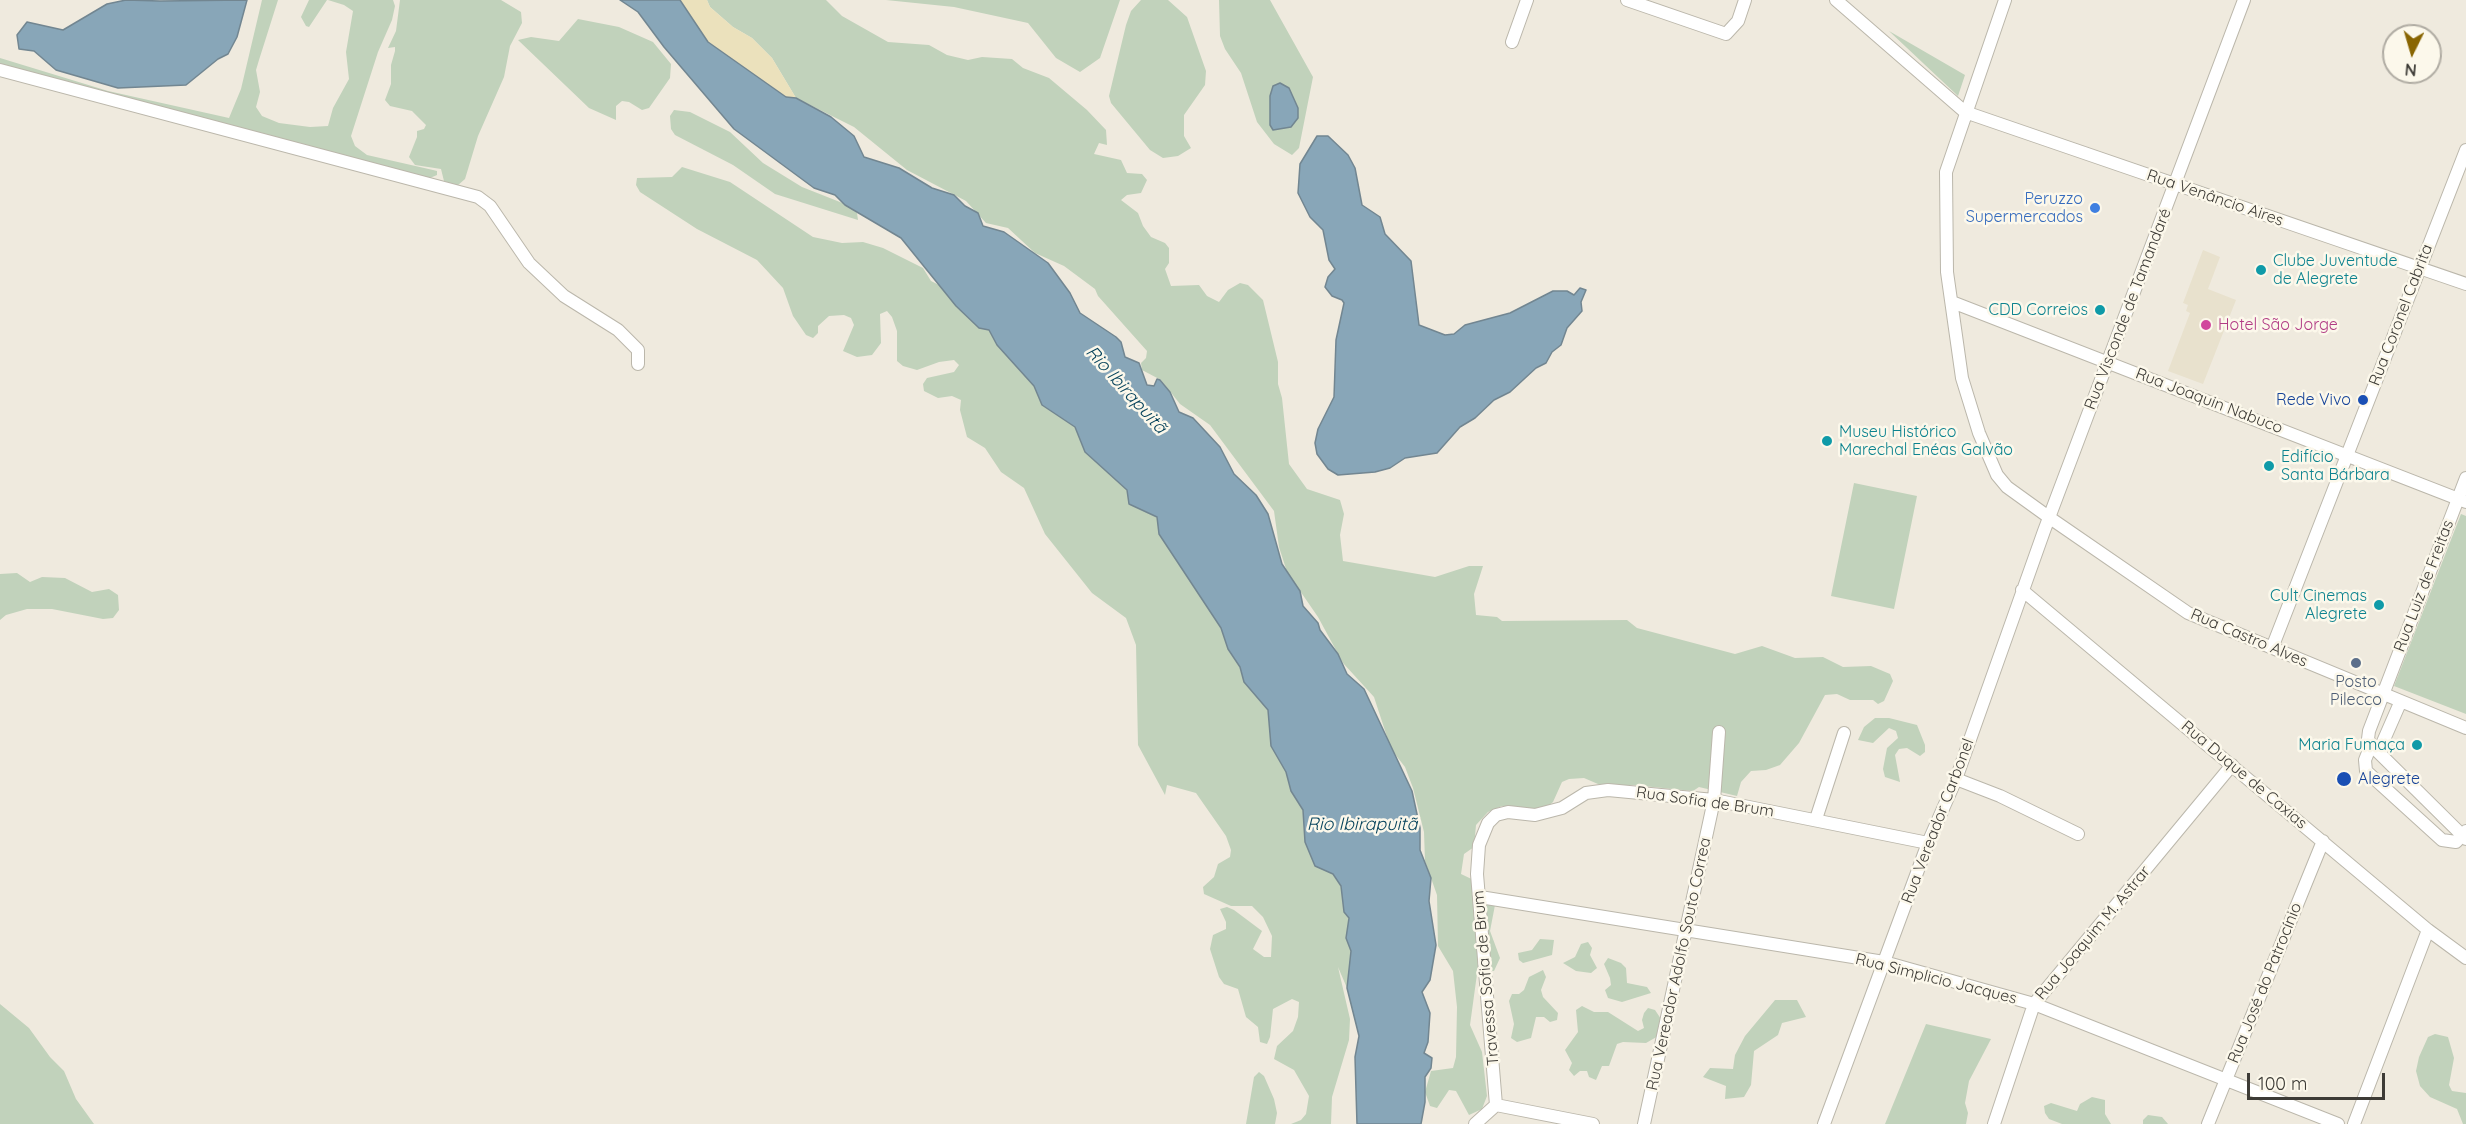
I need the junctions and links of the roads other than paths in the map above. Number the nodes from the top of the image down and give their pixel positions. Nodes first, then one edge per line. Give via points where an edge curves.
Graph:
1 (1527, 0) edge
2 (1627, 0) edge
3 (1745, 0) edge
4 (1836, 0) edge
5 (2005, 0) edge
6 (2244, 0) edge
7 (1512, 42) dead end
8 (0, 70) edge
9 (1965, 112) junction
10 (2466, 150) edge
11 (2175, 185) junction
12 (2420, 267) junction
13 (2466, 284) edge
14 (1952, 302) junction
15 (2108, 361) junction
16 (638, 364) dead end
17 (2347, 456) junction
18 (2466, 478) edge
19 (2462, 500) edge
20 (2050, 518) junction
21 (2022, 590) junction
22 (2271, 648) junction
23 (2383, 695) junction
24 (2400, 703) junction
25 (2466, 728) edge
26 (1719, 732) dead end
27 (1844, 733) dead end
28 (2375, 748) junction
29 (2232, 765) junction
30 (1956, 778) junction
31 (1714, 800) junction
32 (1816, 819) junction
33 (1488, 824) joint
34 (2078, 834) dead end
35 (2465, 835) edge
36 (2323, 842) junction
37 (1928, 843) junction
38 (1480, 897) junction
39 (1685, 929) junction
40 (2428, 930) junction
41 (2466, 958) edge
42 (1884, 962) junction
43 (2034, 1004) junction
44 (2226, 1080) junction
45 (1496, 1104) junction
46 (1475, 1124) edge
47 (1593, 1124) edge
48 (1644, 1124) edge
49 (1824, 1124) edge
50 (1995, 1124) edge
51 (2208, 1124) edge
52 (2338, 1124) edge
53 (2354, 1124) edge

1 - 7 street
2 - 3 street via 1726,34 1732,30
4 - 9 street
5 - 9 street, Rua Castro Alves
6 - 11 street, Rua Visconde de Tamandaré
8 - 16 street via 478,197 490,206 529,263 564,296 618,330 638,350
9 - 11 street, Rua Venâncio Aires
9 - 14 street, Rua Castro Alves via 1946,172 1947,272
10 - 12 street, Rua Coronel Cabrita
11 - 12 street, Rua Venâncio Aires
11 - 15 street, Rua Visconde de Tamandaré
12 - 13 street, Rua Venâncio Aires
12 - 17 street, Rua Coronel Cabrita
14 - 15 street, Rua Joaquin Nabuco
14 - 20 street, Rua Castro Alves via 1962,378 1996,475
15 - 17 street, Rua Joaquin Nabuco
15 - 20 street, Rua Visconde de Tamandaré
17 - 19 street, Rua Joaquin Nabuco
17 - 22 street, Rua Coronel Cabrita
18 - 19 street, Rua Luiz de Freitas
19 - 23 street, Rua Luiz de Freitas
20 - 21 street, Rua Vereador Carbonel
20 - 22 street, Rua Castro Alves via 2188,613
21 - 29 street, Rua Duque de Caxias
21 - 30 street, Rua Vereador Carbonel
22 - 23 street, Rua Castro Alves
23 - 24 street, Rua Castro Alves
23 - 28 street, Rua Luiz de Freitas via 2369,731
24 - 25 street, Rua Castro Alves
24 - 28 street
26 - 31 street, Rua Vereador Adolfo Souto Correa
27 - 32 street
28 - 35 street
28 - 35 street, Rua Luiz de Freitas via 2365,760 2366,771 2442,840 2456,842
29 - 36 street, Rua Duque de Caxias
29 - 43 street, Rua Joaquim M. Astrar
30 - 34 street
30 - 37 street, Rua Vereador Carbonel
31 - 32 street, Rua Sofia de Brum
31 - 33 street, Rua Sofia de Brum via 1608,790 1586,793 1562,808 1535,814 1496,815
31 - 39 street, Rua Vereador Adolfo Souto Correa
32 - 37 street, Rua Sofia de Brum
33 - 38 street, Travessa Sofia de Brum via 1479,845
36 - 40 street, Rua Duque de Caxias
36 - 44 street, Rua José do Patrocínio
37 - 42 street, Rua Vereador Carbonel
38 - 39 street, Rua Simplicio Jacques
38 - 45 street, Travessa Sofia de Brum
39 - 42 street, Rua Simplicio Jacques
39 - 48 street, Rua Vereador Adolfo Souto Correa
40 - 41 street, Rua Duque de Caxias
40 - 53 street
42 - 43 street, Rua Simplicio Jacques
42 - 49 street, Rua Vereador Carbonel
43 - 44 street, Rua Simplicio Jacques
43 - 50 street, Rua Joaquim M. Astrar
44 - 51 street, Rua José do Patrocínio
44 - 52 street, Rua Simplicio Jacques
45 - 46 street
45 - 47 street

